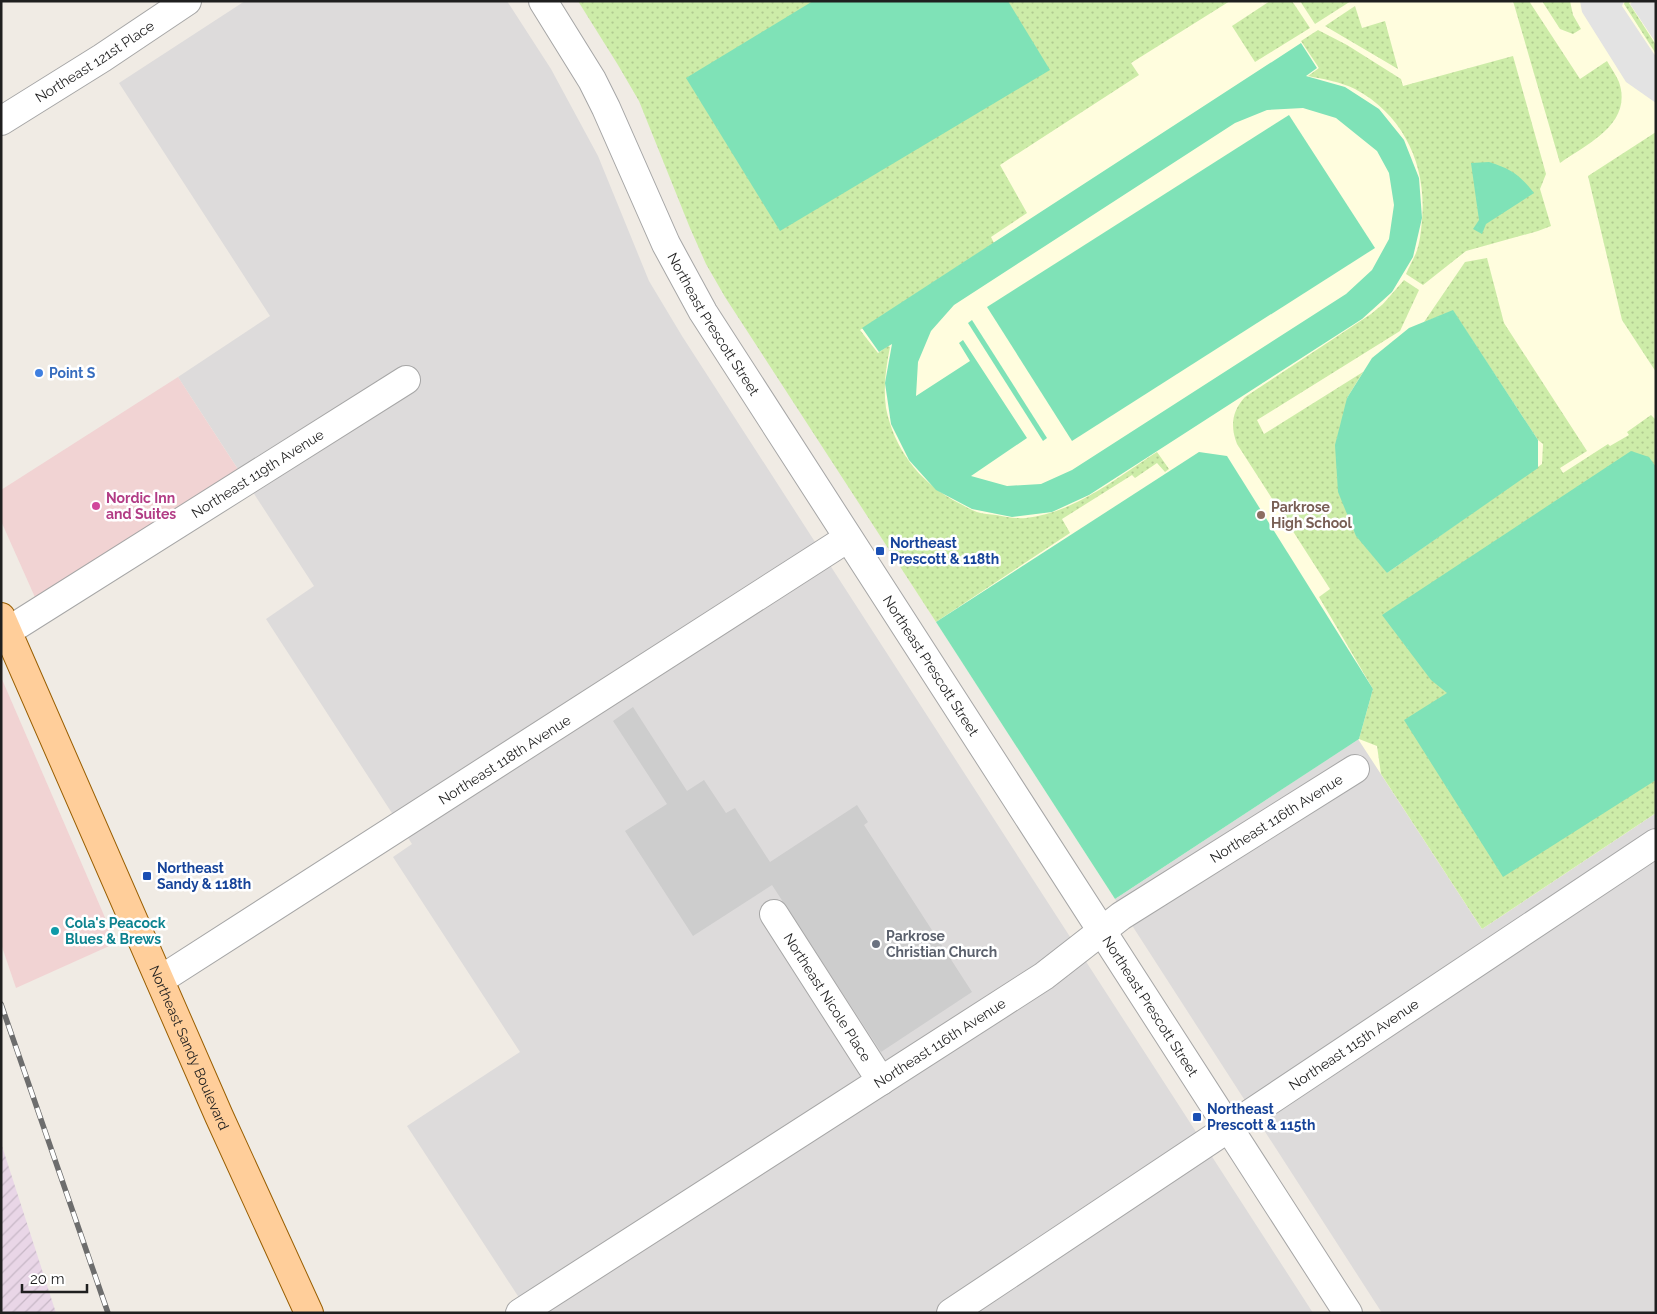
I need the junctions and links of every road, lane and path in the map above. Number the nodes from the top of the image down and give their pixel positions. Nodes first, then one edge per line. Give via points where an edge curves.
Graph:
1 (187, 1) edge
2 (543, 1) edge
3 (1, 121) edge
4 (406, 380) dead end
5 (848, 538) junction
6 (4, 624) edge
7 (1355, 769) dead end
8 (1656, 843) edge
9 (774, 914) dead end
10 (1102, 931) junction
11 (160, 980) junction
12 (881, 1081) junction
13 (1228, 1127) junction
14 (309, 1313) edge
15 (520, 1313) edge
16 (951, 1313) edge
17 (1348, 1313) edge

1 - 3 street, Northeast 121st Place
2 - 5 street, Northeast Prescott Street via 595,87 648,207 684,278
4 - 6 street, Northeast 119th Avenue
5 - 10 street, Northeast Prescott Street
5 - 11 street, Northeast 118th Avenue
6 - 11 main road, Northeast Sandy Boulevard
7 - 10 street, Northeast 116th Avenue
8 - 13 street, Northeast 115th Avenue
9 - 12 street, Northeast Nicole Place
10 - 12 street, Northeast 116th Avenue via 1044,976
10 - 13 street, Northeast Prescott Street
11 - 14 main road, Northeast Sandy Boulevard
12 - 15 street, Northeast 116th Avenue
13 - 16 street, Northeast 115th Avenue
13 - 17 street, Northeast Prescott Street

